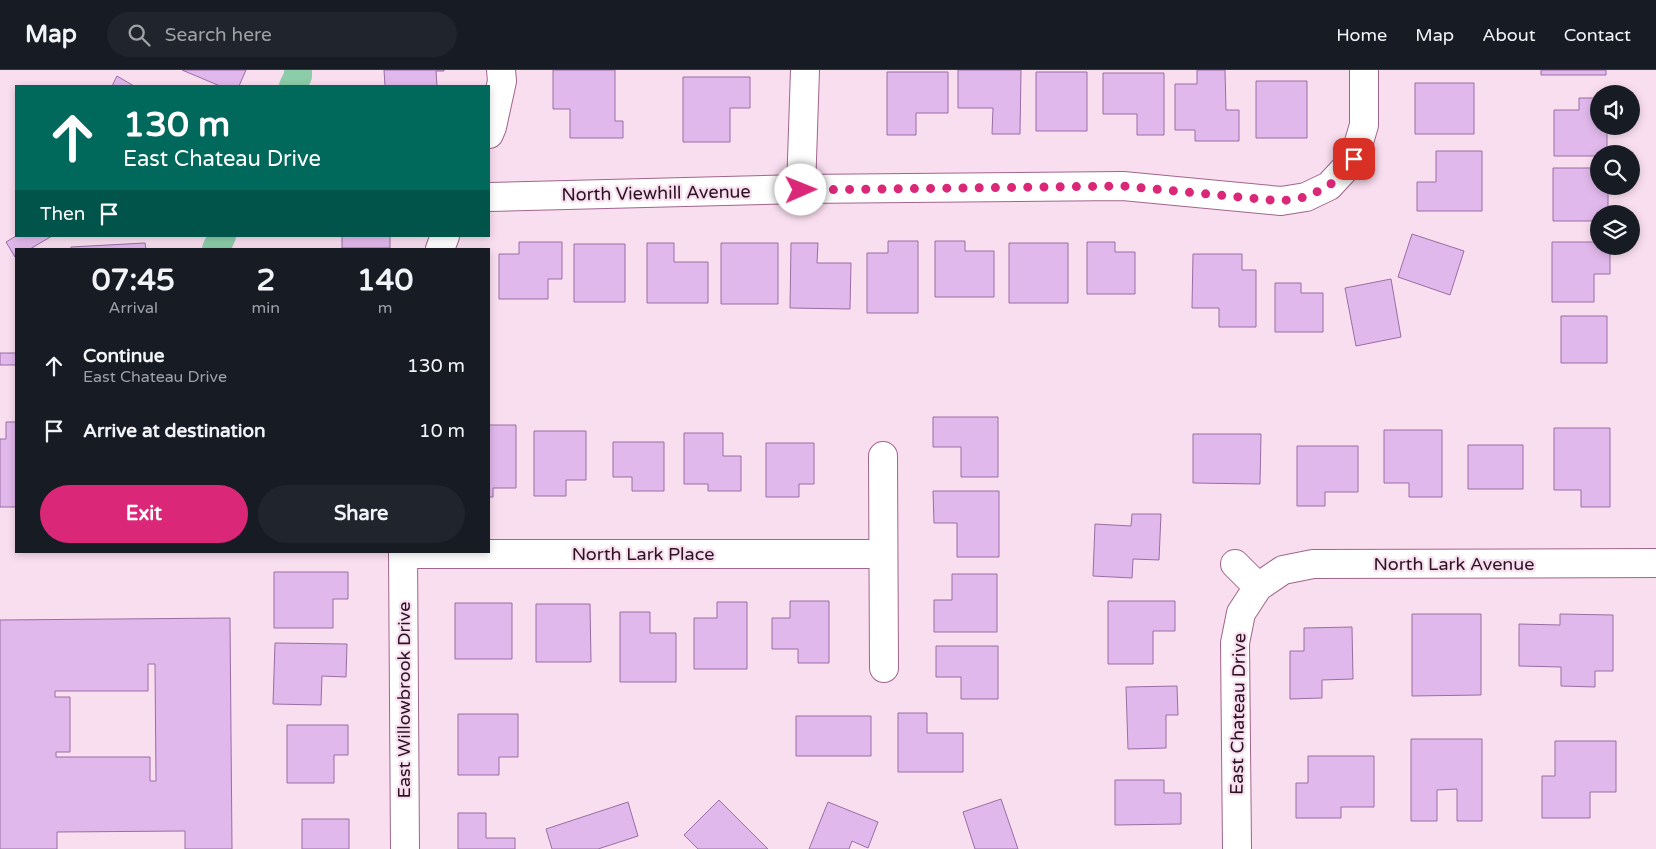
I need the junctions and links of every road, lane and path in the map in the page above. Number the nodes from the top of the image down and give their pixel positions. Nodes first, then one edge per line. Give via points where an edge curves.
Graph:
1 (501, 70) edge
2 (805, 70) edge
3 (1364, 70) edge
4 (490, 132) edge
5 (801, 190) junction
6 (490, 197) edge
7 (882, 456) dead end
8 (490, 552) edge
9 (403, 553) edge
10 (883, 554) junction
11 (1656, 563) edge
12 (1235, 564) dead end
13 (1258, 587) junction
14 (884, 668) dead end
15 (405, 849) edge
16 (1237, 849) edge

1 - 4 street via 502,81
2 - 5 street
3 - 5 street, North Viewhill Avenue via 1364,125 1354,159 1329,186 1306,197 1281,201 1123,186
5 - 6 street, North Viewhill Avenue
7 - 10 street
8 - 10 street, North Lark Place
9 - 15 street, East Willowbrook Drive
10 - 14 street
11 - 13 street, North Lark Avenue via 1313,564 1283,570
12 - 13 street
13 - 16 street, East Chateau Drive via 1241,613 1235,643

